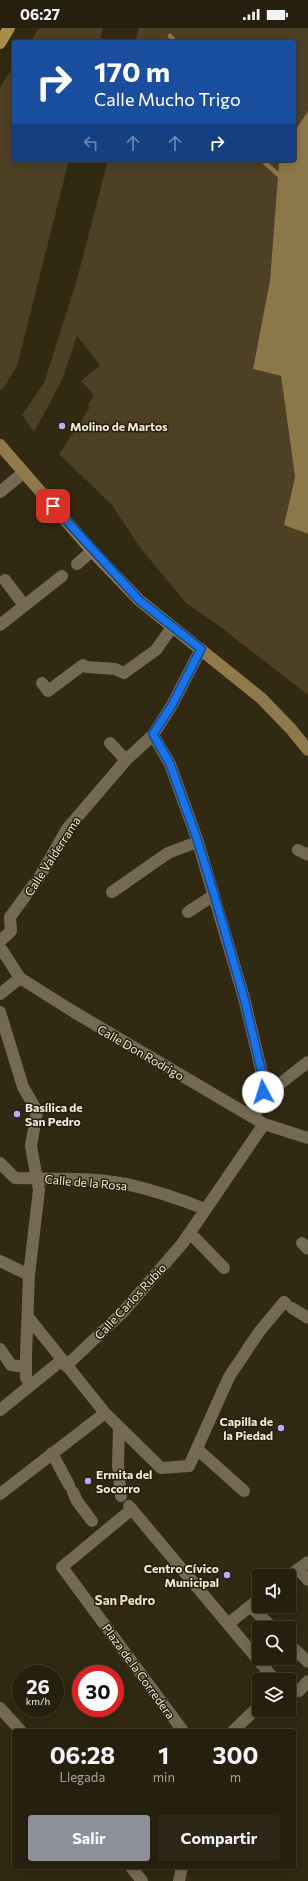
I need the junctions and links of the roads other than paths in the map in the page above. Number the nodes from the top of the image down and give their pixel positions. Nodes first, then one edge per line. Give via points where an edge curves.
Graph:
1 (10, 28) edge
2 (0, 43) edge
3 (0, 445) edge
4 (23, 473) junction
5 (0, 492) edge
6 (92, 551) junction
7 (77, 564) dead end
8 (62, 576) dead end
9 (5, 580) dead end
10 (24, 605) junction
11 (0, 626) edge
12 (168, 633) dead end
13 (201, 649) junction
14 (42, 683) dead end
15 (153, 734) junction
16 (110, 743) dead end
17 (308, 750) edge
18 (126, 760) junction
19 (197, 842) junction
20 (112, 892) dead end
21 (214, 894) junction
22 (188, 912) dead end
23 (0, 941) edge
24 (0, 947) edge
25 (20, 978) junction
26 (0, 994) edge
27 (0, 1012) edge
28 (308, 1062) edge
29 (263, 1092) junction
30 (259, 1121) junction
31 (308, 1138) edge
32 (0, 1162) edge
33 (36, 1178) junction
34 (205, 1209) junction
35 (190, 1233) junction
36 (0, 1261) edge
37 (224, 1268) dead end
38 (29, 1275) junction
39 (28, 1316) junction
40 (308, 1318) edge
41 (0, 1348) edge
42 (64, 1363) junction
43 (26, 1367) junction
44 (31, 1385) junction
45 (0, 1410) edge
46 (105, 1413) junction
47 (119, 1429) junction
48 (197, 1449) junction
49 (52, 1453) junction
50 (244, 1490) dead end
51 (1, 1493) edge
52 (128, 1504) junction
53 (98, 1528) junction
54 (298, 1569) edge
55 (308, 1580) edge
56 (252, 1604) edge
57 (228, 1624) junction
58 (296, 1651) edge
59 (308, 1662) edge
60 (269, 1673) edge
61 (308, 1682) edge
62 (296, 1688) edge
63 (0, 1708) edge
64 (252, 1713) edge
65 (19, 1729) edge
66 (182, 1729) edge
67 (235, 1729) edge
68 (133, 1869) edge
69 (182, 1869) edge
70 (142, 1881) edge
71 (179, 1881) edge

1 - 2 main road
3 - 4 street
4 - 5 street
4 - 6 street
6 - 7 street
6 - 13 street via 139,600
8 - 10 street
9 - 10 street
10 - 11 street
12 - 14 street via 156,650 124,673 115,669 83,665 48,691
13 - 15 street, Calle Valderrama via 172,705
13 - 17 street via 261,698
15 - 18 street, Calle Valderrama
15 - 19 street via 170,764
16 - 18 street
18 - 23 street, Calle Valderrama via 72,822 40,876 10,918 11,931
19 - 20 street via 168,853
19 - 21 street
21 - 22 street
21 - 29 street via 244,998 261,1069
24 - 25 street
25 - 26 street
25 - 30 street, Calle Don Rodrigo
27 - 33 street via 23,1087 37,1112 31,1146
28 - 29 street via 272,1090
29 - 30 street, Calle Carlos Rubio
30 - 31 street, Calle Don Rodrigo
30 - 34 street, Calle Carlos Rubio
32 - 33 street, Calle de la Rosa via 15,1178
33 - 34 street, Calle de la Rosa via 125,1184
33 - 38 street via 39,1190
34 - 35 street, Calle Carlos Rubio
35 - 37 street
35 - 42 street, Calle Carlos Rubio via 123,1312
36 - 38 street
38 - 39 street
39 - 42 street
39 - 43 street
40 - 48 street via 284,1302 259,1332 229,1377
41 - 43 street via 10,1365
42 - 44 street, Calle Carlos Rubio
42 - 46 street
43 - 44 street via 26,1378
44 - 45 street, Calle Carlos Rubio
46 - 47 street
46 - 49 street
47 - 48 street via 161,1468 189,1466
47 - 52 street via 118,1465
48 - 50 street
49 - 51 street
49 - 53 street via 77,1501
52 - 53 street, Plaza de la Corredera
52 - 57 street
53 - 66 street, Plaza de la Corredera via 62,1567
54 - 55 street
56 - 57 street
57 - 60 street
58 - 59 street
61 - 62 street
63 - 65 street
64 - 67 street
68 - 70 street
69 - 71 street

